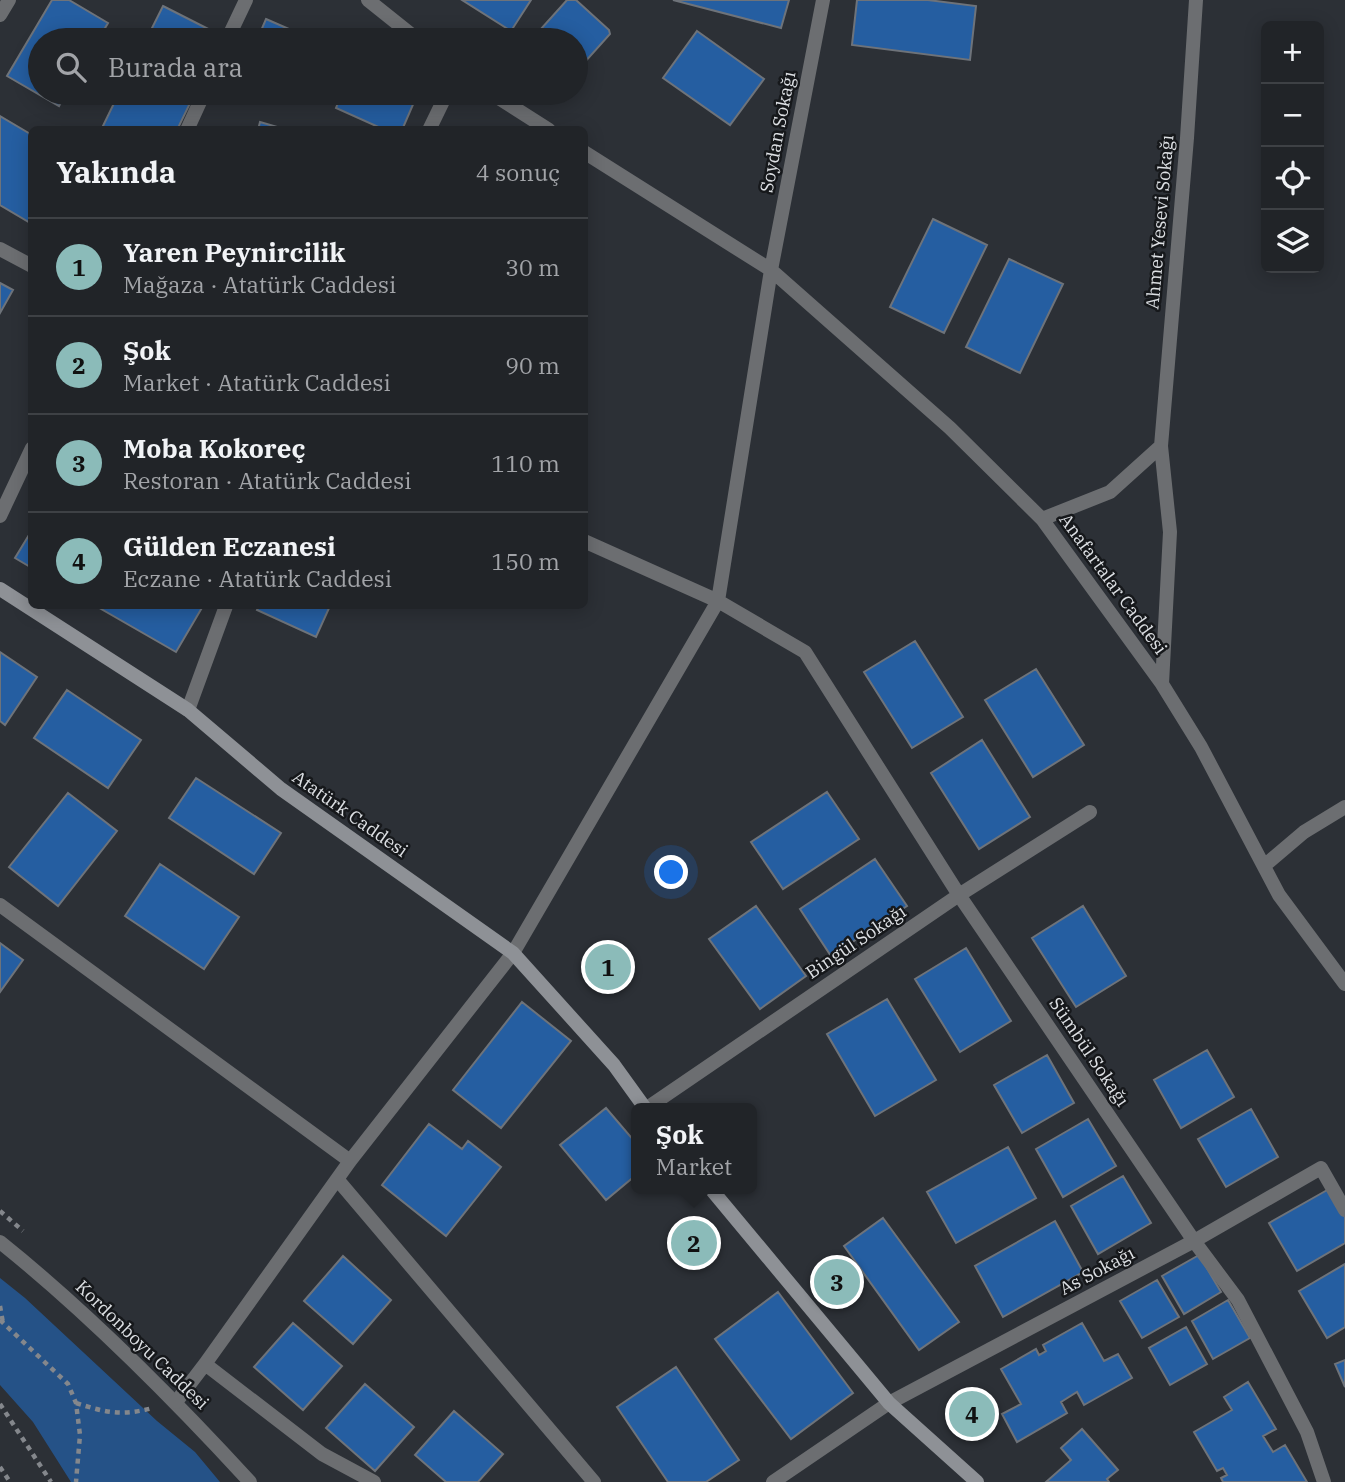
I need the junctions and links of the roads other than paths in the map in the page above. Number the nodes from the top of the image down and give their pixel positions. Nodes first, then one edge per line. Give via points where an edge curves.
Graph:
1 (9, 0) edge
2 (246, 0) edge
3 (368, 0) edge
4 (823, 0) edge
5 (1196, 0) edge
6 (0, 15) edge
7 (233, 28) edge
8 (403, 28) edge
9 (198, 105) edge
10 (441, 105) edge
11 (510, 105) edge
12 (189, 126) edge
13 (431, 126) edge
14 (543, 126) edge
15 (588, 155) edge
16 (0, 249) edge
17 (28, 264) edge
18 (771, 270) junction
19 (1161, 446) junction
20 (28, 456) edge
21 (0, 516) edge
22 (1042, 519) junction
23 (588, 543) edge
24 (0, 589) edge
25 (718, 601) junction
26 (28, 607) edge
27 (31, 609) edge
28 (225, 609) edge
29 (1162, 684) junction
30 (188, 710) junction
31 (1345, 807) edge
32 (1090, 812) dead end
33 (1264, 866) junction
34 (959, 895) junction
35 (0, 905) edge
36 (513, 953) junction
37 (1345, 984) edge
38 (642, 1103) edge
39 (653, 1103) edge
40 (350, 1161) junction
41 (337, 1179) junction
42 (715, 1194) edge
43 (1345, 1210) edge
44 (1194, 1241) junction
45 (0, 1242) edge
46 (205, 1364) junction
47 (176, 1402) junction
48 (889, 1404) junction
49 (250, 1482) edge
50 (374, 1482) edge
51 (594, 1482) edge
52 (773, 1482) edge
53 (977, 1482) edge
54 (1324, 1482) edge

1 - 6 street
2 - 7 street
3 - 8 street
4 - 18 street, Soydan Sokağı
5 - 19 street, Ahmet Yesevi Sokağı
9 - 12 street
10 - 13 street
11 - 14 street
15 - 18 street, Anafartalar Caddesi
16 - 17 street
18 - 22 street, Anafartalar Caddesi via 950,428
18 - 25 street, Soydan Sokağı
19 - 22 street via 1110,492
19 - 29 street, Ahmet Yesevi Sokağı via 1170,532
20 - 21 street
22 - 29 street, Anafartalar Caddesi
23 - 25 street
24 - 26 main road, Atatürk Caddesi
25 - 34 street, Sümbül Sokağı via 805,652
25 - 36 street
27 - 30 main road, Atatürk Caddesi
28 - 30 street
29 - 33 street, Anafartalar Caddesi via 1202,747
30 - 36 main road, Atatürk Caddesi via 281,789
31 - 33 street via 1304,832
32 - 34 street, Bingül Sokağı
33 - 37 street, Anafartalar Caddesi via 1279,895
34 - 39 street, Bingül Sokağı
34 - 44 street, Sümbül Sokağı
35 - 40 street
36 - 38 main road, Atatürk Caddesi
36 - 40 street
40 - 41 street
41 - 46 street
41 - 51 street
42 - 48 main road
43 - 44 street, As Sokağı via 1321,1168
44 - 48 street, As Sokağı
44 - 54 street, Sümbül Sokağı via 1238,1300 1307,1433
45 - 47 street, Kordonboyu Caddesi
46 - 47 street
46 - 50 street via 322,1454
47 - 49 street, Kordonboyu Caddesi
48 - 52 street, As Sokağı
48 - 53 main road

